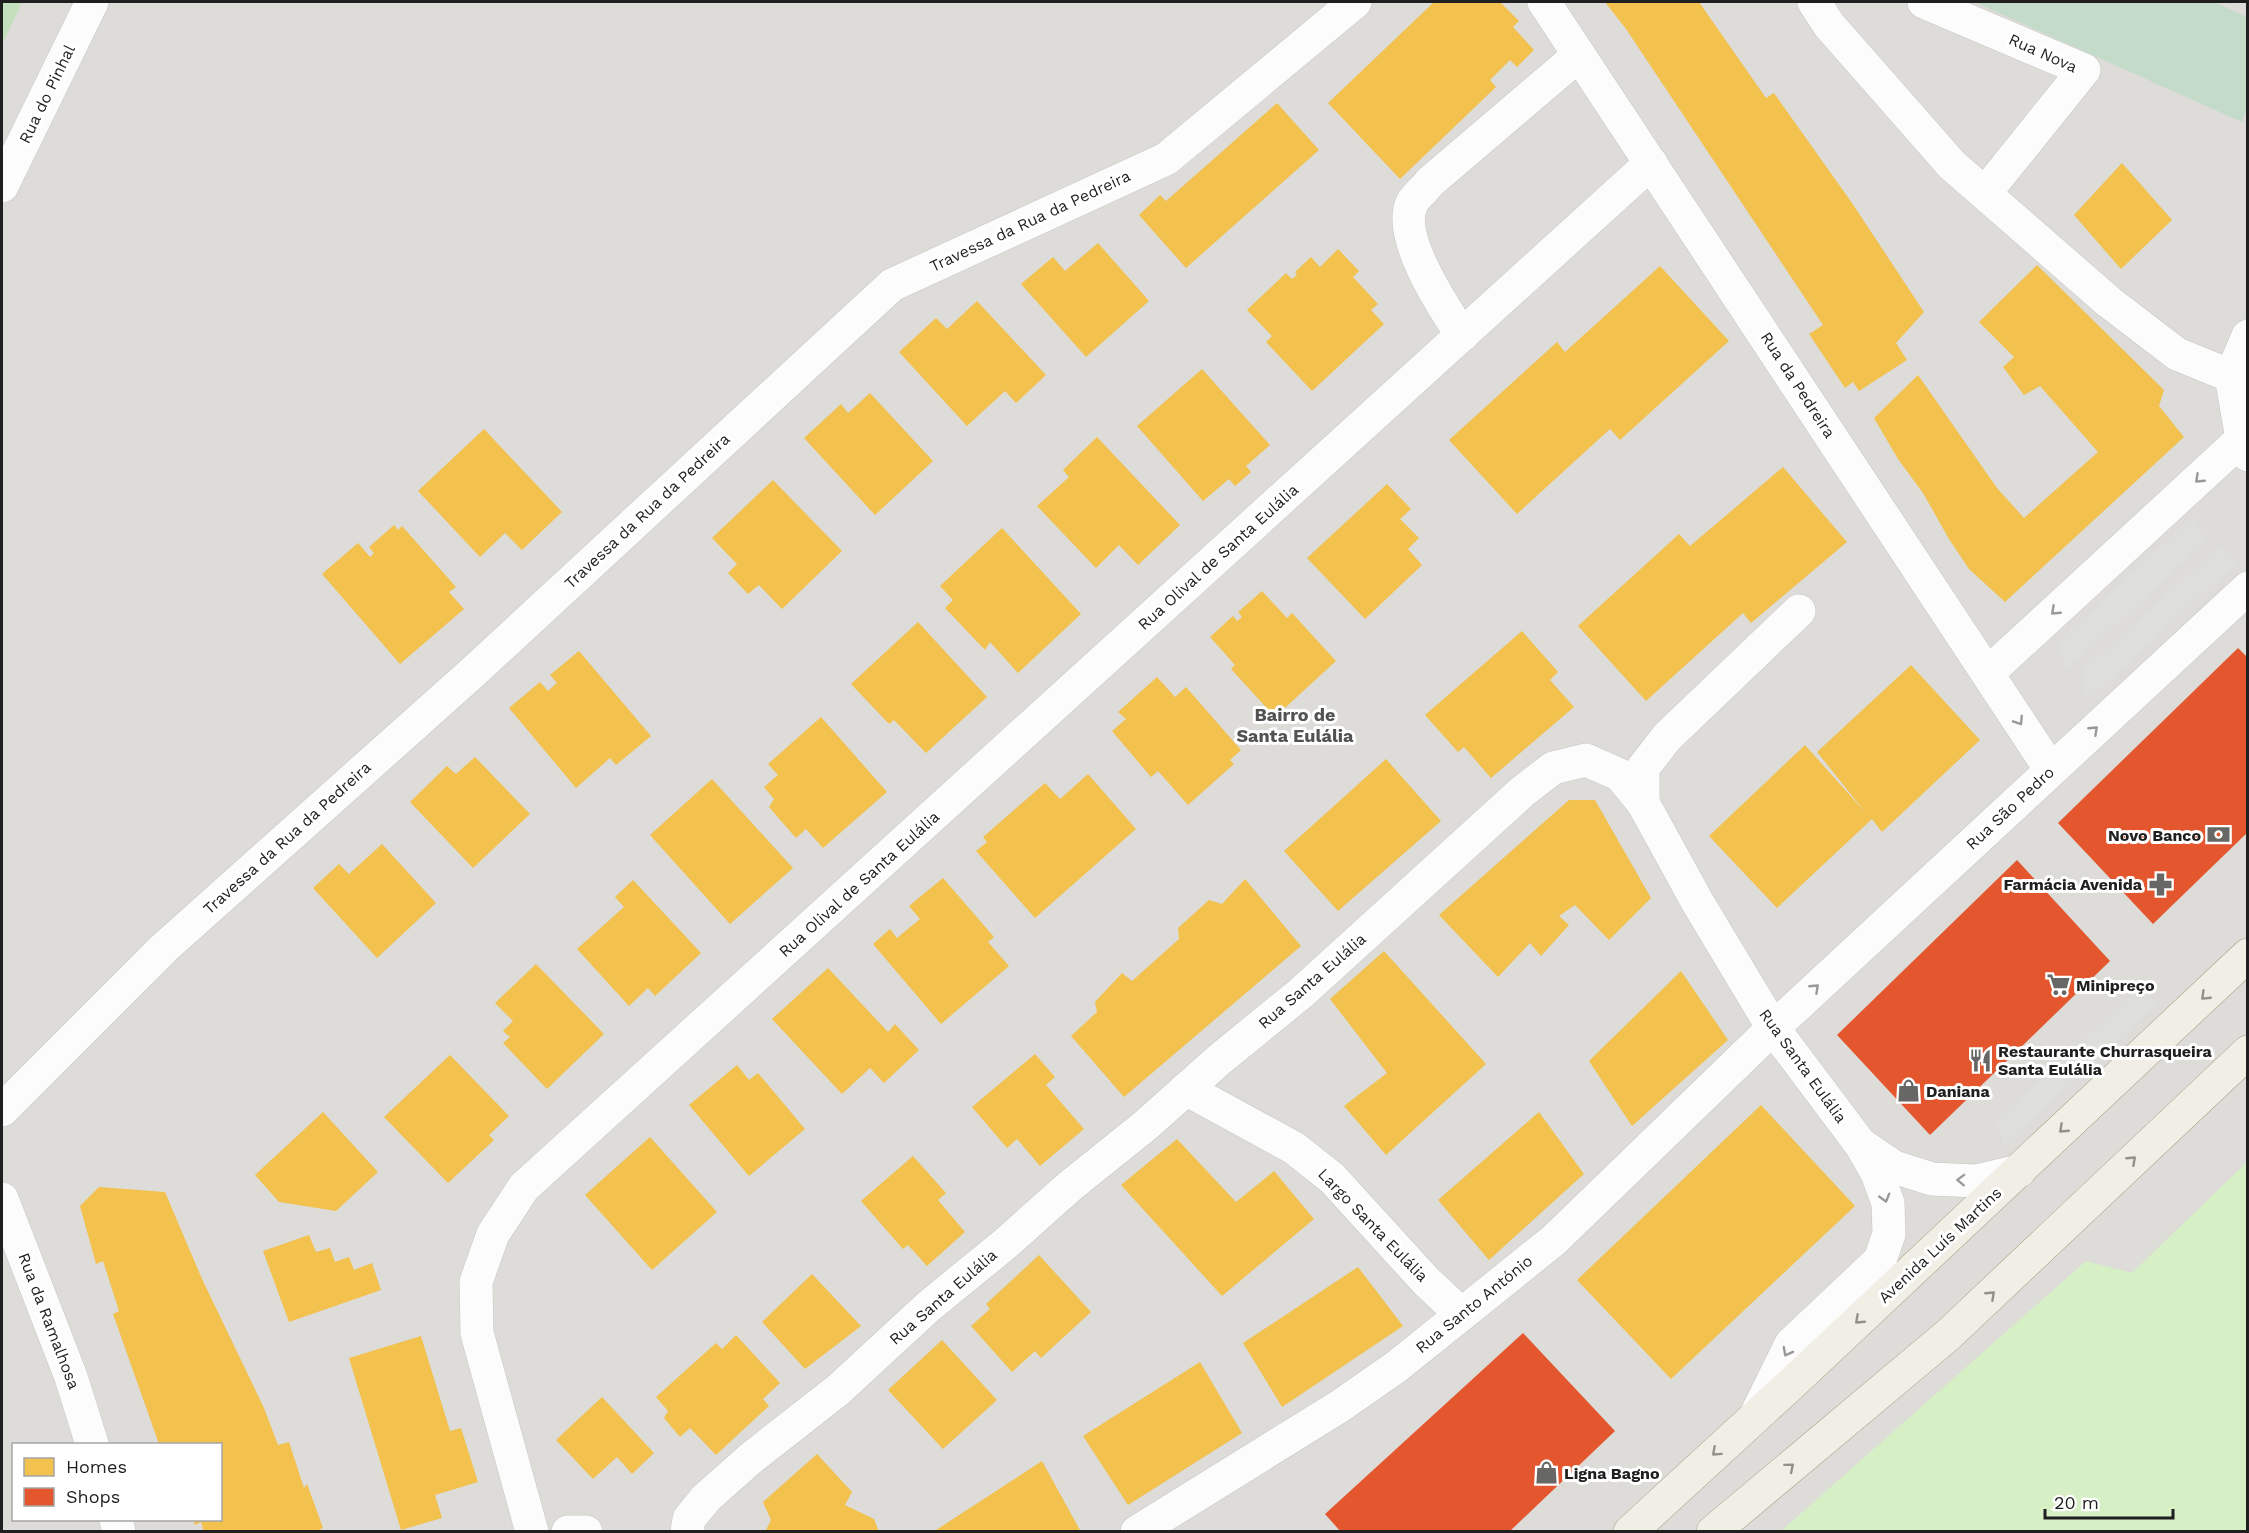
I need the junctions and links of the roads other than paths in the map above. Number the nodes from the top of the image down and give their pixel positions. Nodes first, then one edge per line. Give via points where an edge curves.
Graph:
1 (92, 2) edge
2 (1355, 2) edge
3 (1544, 2) edge
4 (1814, 2) edge
5 (1924, 2) edge
6 (1579, 55) junction
7 (1651, 163) junction
8 (2, 186) edge
9 (1985, 194) junction
10 (1462, 334) junction
11 (2247, 336) edge
12 (2231, 376) junction
13 (2245, 447) edge
14 (2247, 588) edge
15 (1799, 611) dead end
16 (1988, 673) junction
17 (2051, 770) junction
18 (1643, 803) junction
19 (2247, 936) edge
20 (2240, 963) edge
21 (1773, 1028) junction
22 (2247, 1052) edge
23 (1186, 1089) junction
24 (2, 1110) edge
25 (1861, 1145) junction
26 (2019, 1171) junction
27 (2, 1199) edge
28 (1461, 1314) junction
29 (1755, 1417) junction
30 (92, 1443) edge
31 (1631, 1531) edge
32 (532, 1532) edge
33 (568, 1532) edge
34 (586, 1532) edge
35 (687, 1532) edge
36 (1137, 1532) edge
37 (1713, 1532) edge

1 - 8 street, Rua do Pinhal
2 - 24 street, Travessa da Rua da Pedreira via 1166,159 892,285 472,673 164,948
3 - 6 street, Rua da Pedreira
4 - 9 street via 1829,25 1952,165
5 - 9 street, Rua Nova via 2084,70
6 - 7 street, Rua da Pedreira
6 - 10 street via 1431,182 1412,204 1408,221 1415,248 1433,291
7 - 10 street, Rua Olival de Santa Eulália
7 - 16 street, Rua da Pedreira
9 - 12 street via 2109,302 2177,354
10 - 32 street, Rua Olival de Santa Eulália via 524,1187 493,1234 476,1282 477,1333
11 - 12 street
12 - 13 street
13 -> 16 street
17 -> 14 street, Rua São Pedro
15 - 18 street via 1666,737 1643,768
16 -> 17 street, Rua da Pedreira
21 -> 17 street, Rua São Pedro
18 - 21 street, Rua Santa Eulália
18 - 23 street, Rua Santa Eulália via 1620,775 1586,760 1553,768 1301,993
19 - 20 street
20 -> 26 main road, Avenida Luís Martins
21 - 25 street, Rua Santa Eulália
21 - 28 street, Rua Santo António via 1554,1240
37 -> 22 main road via 1948,1335
23 - 28 street, Largo Santa Eulália via 1294,1148 1332,1178
23 - 35 street, Rua Santa Eulália via 929,1306 838,1390 706,1498 690,1519
26 -> 25 street via 1976,1180 1932,1179 1894,1167
25 -> 29 street via 1888,1203 1889,1234 1881,1260 1791,1344
26 -> 29 main road, Avenida Luís Martins
27 - 30 street, Rua da Ramalhosa via 71,1377
28 - 36 street, Rua Santo António via 1340,1406
29 -> 31 main road, Avenida Luís Martins
33 - 34 street

